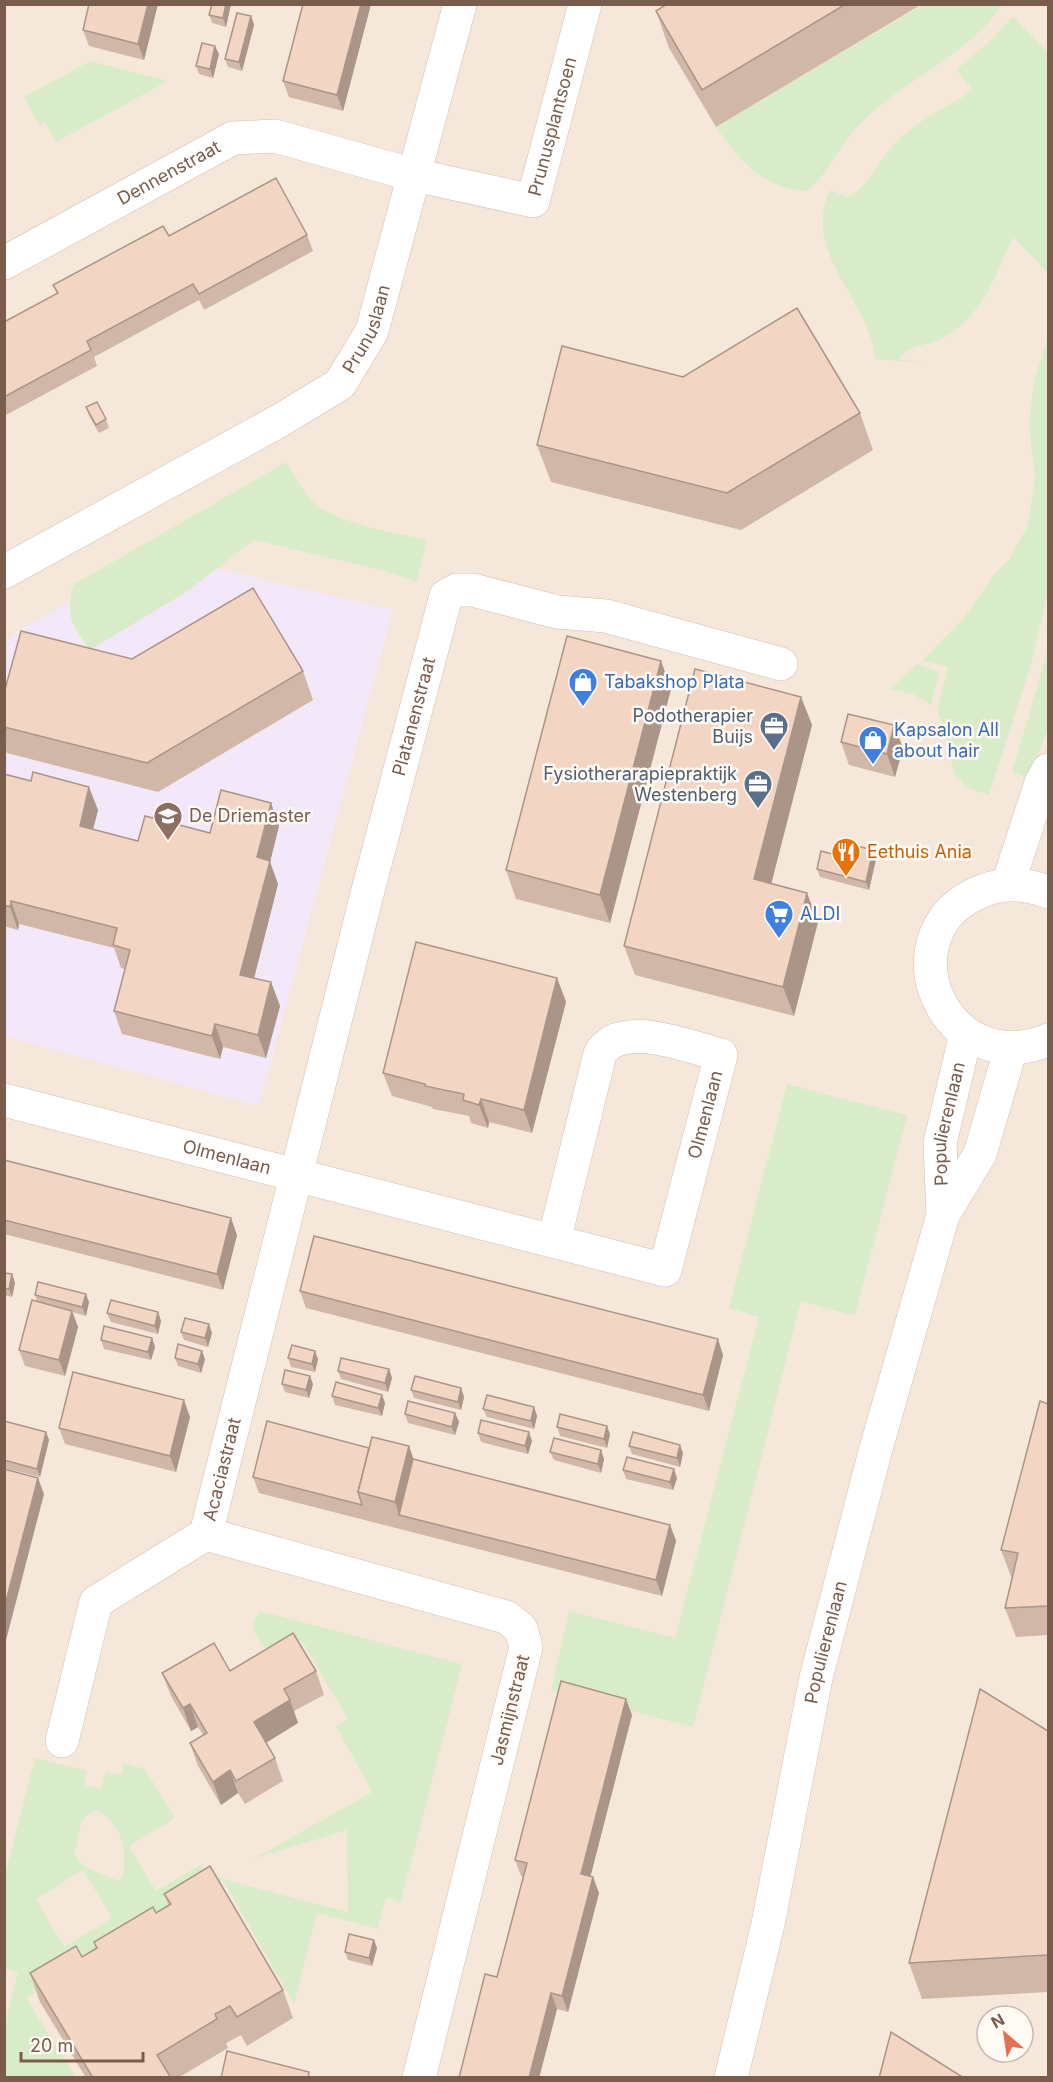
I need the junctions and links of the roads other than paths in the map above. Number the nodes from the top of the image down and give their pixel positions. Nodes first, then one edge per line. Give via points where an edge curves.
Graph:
1 (460, 4) edge
2 (585, 4) edge
3 (414, 175) junction
4 (4, 263) edge
5 (4, 572) edge
6 (781, 664) dead end
7 (1048, 770) edge
8 (1008, 884) junction
9 (1048, 892) edge
10 (966, 1034) junction
11 (1048, 1040) edge
12 (1011, 1048) junction
13 (4, 1100) edge
14 (297, 1174) junction
15 (943, 1215) junction
16 (554, 1241) junction
17 (206, 1534) junction
18 (62, 1741) dead end
19 (419, 2078) edge
20 (731, 2078) edge

1 - 3 street, Prunuslaan
2 - 3 street, Prunusplantsoen via 533,201
3 - 4 street, Dennenstraat via 275,136 233,138
3 - 5 street, Prunuslaan via 372,331 340,384
6 - 14 street, Platanenstraat via 606,615 557,612 472,590 457,590 446,596
7 - 8 street
8 - 9 street via 1030,885
8 - 10 street via 986,888 966,899 949,914 937,933 931,955 931,978 937,999 949,1019
10 - 12 street
10 - 15 street, Populierenlaan via 940,1143
11 - 12 street via 1032,1047
12 - 15 street, Populierenlaan via 980,1154
13 - 14 street, Olmenlaan
14 - 16 street, Olmenlaan
14 - 17 street, Acaciastraat
15 - 20 street, Populierenlaan via 816,1678 768,1924
16 - 16 street, Olmenlaan via 665,1270 721,1055 638,1036 613,1038 605,1045
17 - 18 street, Acaciastraat via 96,1602
17 - 19 street, Jasmijnstraat via 506,1617 521,1629 526,1647

